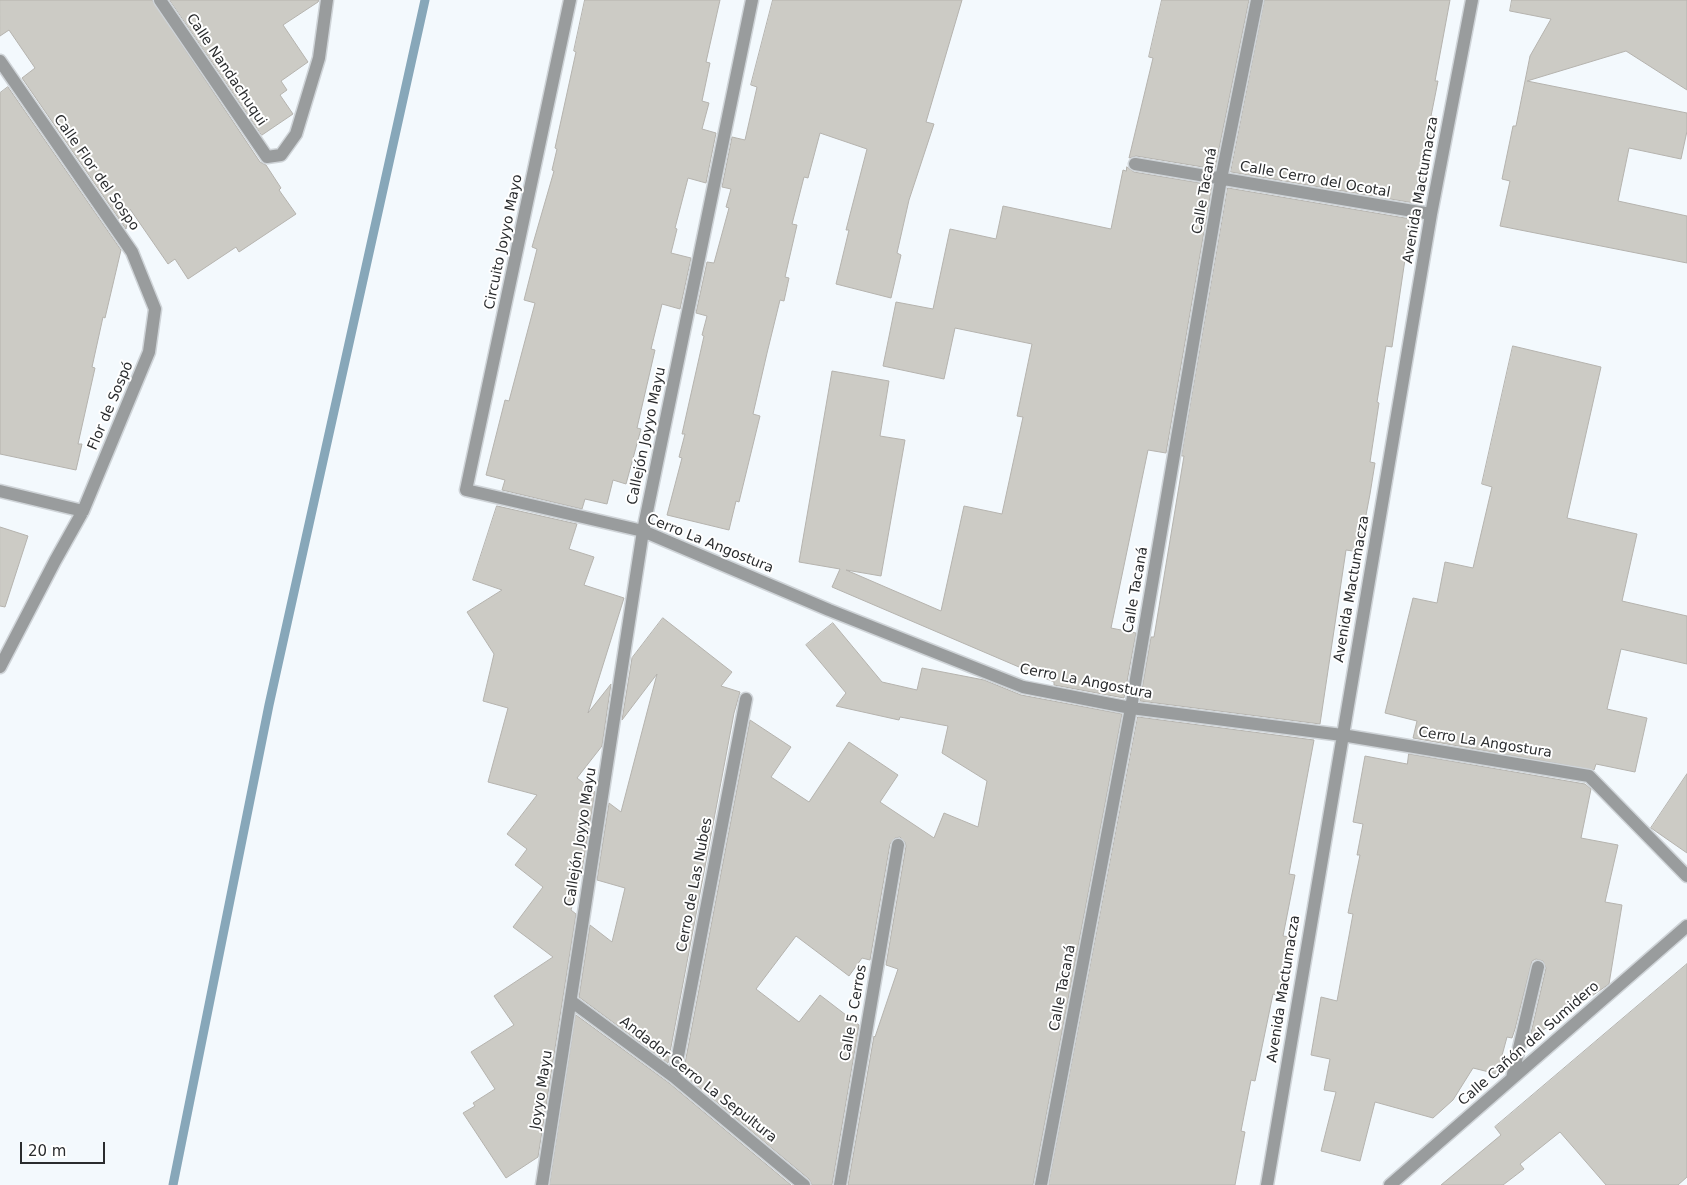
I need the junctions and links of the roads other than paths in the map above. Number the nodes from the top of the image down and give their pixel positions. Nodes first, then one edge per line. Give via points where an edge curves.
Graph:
1 (160, 0) edge
2 (327, 0) edge
3 (570, 0) edge
4 (752, 0) edge
5 (1257, 0) edge
6 (1472, 0) edge
7 (0, 61) edge
8 (1135, 164) dead end
9 (1221, 179) junction
10 (1431, 214) junction
11 (154, 309) joint
12 (466, 490) joint
13 (0, 491) edge
14 (83, 512) junction
15 (643, 531) junction
16 (0, 667) edge
17 (746, 699) dead end
18 (1131, 708) junction
19 (1342, 735) junction
20 (898, 845) dead end
21 (1687, 876) edge
22 (1687, 926) edge
23 (1538, 967) dead end
24 (571, 1000) junction
25 (674, 1076) junction
26 (1512, 1078) junction
27 (542, 1185) edge
28 (804, 1185) edge
29 (840, 1185) edge
30 (1040, 1185) edge
31 (1267, 1185) edge
32 (1390, 1185) edge

1 - 2 street, Calle Nandachuqui via 267,157 281,155 296,134 319,58
3 - 12 street, Circuito Joyyo Mayo
4 - 15 street, Callejón Joyyo Mayu
5 - 9 street, Calle Tacaná
6 - 10 street, Avenida Mactumacza
7 - 11 street, Calle Flor del Sospo via 132,252
8 - 9 street, Calle Cerro del Ocotal
9 - 10 street, Calle Cerro del Ocotal
9 - 18 street, Calle Tacaná
10 - 19 street, Avenida Mactumacza
11 - 14 street, Flor de Sospó via 150,352
12 - 15 street, Cerro La Angostura
13 - 14 street
14 - 16 street, Flor de Sospó
15 - 18 street, Cerro La Angostura via 1023,687
15 - 24 street, Callejón Joyyo Mayu
17 - 25 street, Cerro de Las Nubes
18 - 19 street, Cerro La Angostura
18 - 30 street, Calle Tacaná
19 - 21 street, Cerro La Angostura via 1589,776
19 - 31 street, Avenida Mactumacza
20 - 29 street, Calle 5 Cerros
22 - 26 street, Calle Cañón del Sumidero
23 - 26 street
24 - 25 street, Andador Cerro La Sepultura
24 - 27 street, Joyyo Mayu
25 - 28 street, Andador Cerro La Sepultura
26 - 32 street, Calle Cañón del Sumidero

